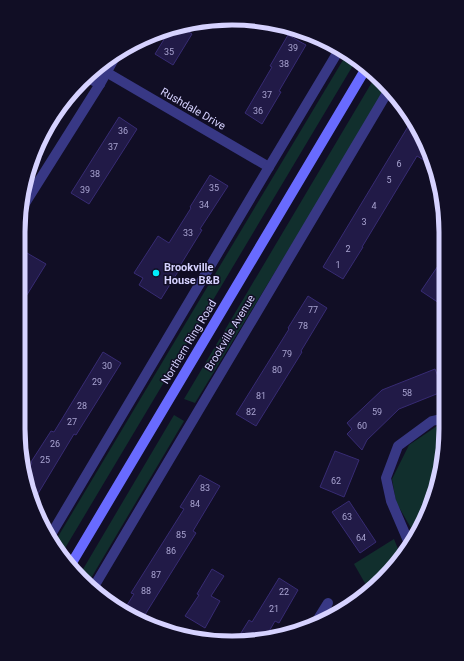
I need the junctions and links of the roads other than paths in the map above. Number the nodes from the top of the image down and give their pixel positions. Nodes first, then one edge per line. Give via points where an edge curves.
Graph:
1 (337, 54) edge
2 (110, 65) edge
3 (106, 72) junction
4 (364, 72) edge
5 (92, 80) edge
6 (100, 84) junction
7 (386, 94) edge
8 (269, 167) junction
9 (28, 198) edge
10 (439, 419) edge
11 (53, 532) edge
12 (407, 539) edge
13 (73, 561) edge
14 (95, 584) edge
15 (328, 603) dead end
16 (320, 617) edge

1 - 8 street
2 - 3 street
3 - 6 street
3 - 8 street, Rushdale Drive
4 - 13 main road, Northern Ring Road
5 - 6 street
6 - 9 street
7 - 14 street, Brookville Avenue
8 - 11 street
10 - 12 street via 432,421 398,446 386,478 391,500
15 - 16 street

